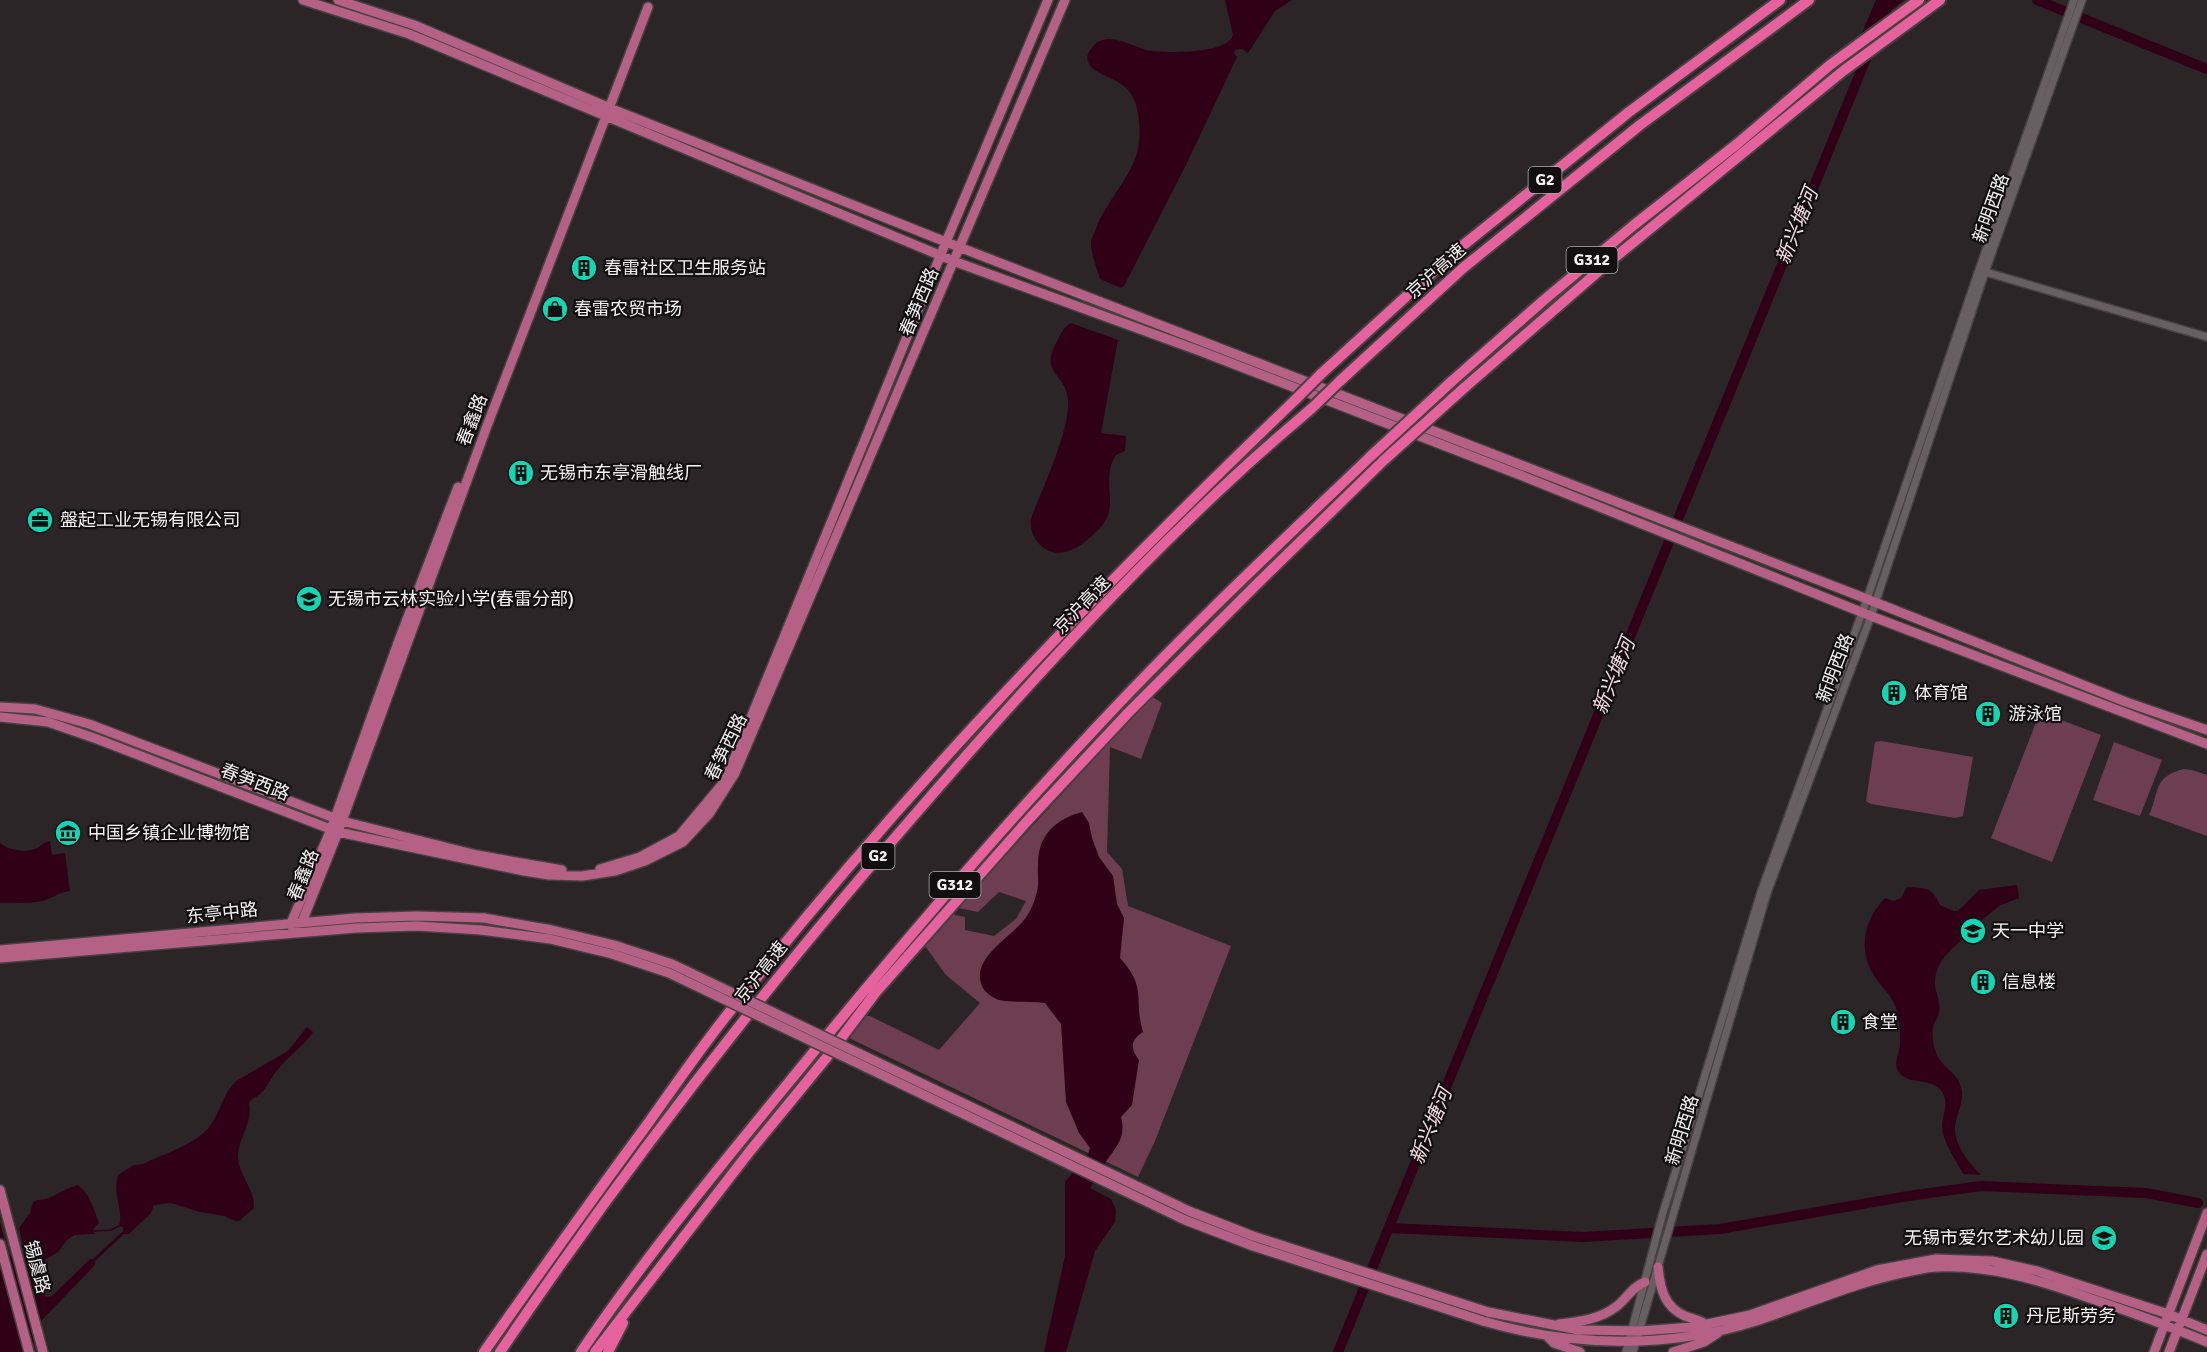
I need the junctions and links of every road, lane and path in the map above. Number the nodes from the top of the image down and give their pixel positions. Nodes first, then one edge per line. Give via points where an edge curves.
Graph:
1 (303, 0) edge
2 (338, 0) edge
3 (1780, 0) edge
4 (1809, 0) edge
5 (1919, 0) edge
6 (1940, 0) edge
7 (2074, 0) edge
8 (2082, 0) edge
9 (1048, 1) edge
10 (1063, 4) edge
11 (648, 7) dead end
12 (607, 113) junction
13 (1740, 149) junction
14 (946, 242) junction
15 (960, 248) junction
16 (941, 255) junction
17 (954, 261) junction
18 (1982, 271) junction
19 (2207, 338) edge
20 (1871, 601) junction
21 (1867, 614) junction
22 (0, 707) edge
23 (0, 717) edge
24 (2207, 730) edge
25 (2207, 744) edge
26 (339, 820) junction
27 (335, 830) junction
28 (302, 922) junction
29 (291, 923) junction
30 (294, 933) junction
31 (0, 950) edge
32 (0, 958) edge
33 (0, 1190) edge
34 (2207, 1212) edge
35 (0, 1244) edge
36 (2207, 1254) edge
37 (1658, 1267) junction
38 (1645, 1282) junction
39 (636, 1298) junction
40 (1486, 1316) junction
41 (2166, 1319) junction
42 (2181, 1320) junction
43 (1542, 1324) junction
44 (1707, 1325) junction
45 (1722, 1330) junction
46 (2178, 1330) junction
47 (2207, 1330) edge
48 (1635, 1336) junction
49 (1548, 1337) junction
50 (2207, 1342) edge
51 (30, 1352) edge
52 (45, 1352) edge
53 (484, 1352) edge
54 (500, 1352) edge
55 (581, 1352) edge
56 (595, 1352) edge
57 (608, 1352) edge
58 (1580, 1352) edge
59 (1626, 1352) edge
60 (1633, 1352) edge
61 (1673, 1352) edge
62 (2154, 1352) edge
63 (2169, 1352) edge

1 - 12 main road via 409,34
2 - 12 main road via 414,25
3 - 53 highway, 京沪高速 / G2, bridge via 1629,112 1456,251 1223,469 1013,682 864,848 729,1011
4 - 54 highway, 京沪高速 / G2, bridge via 1641,125 1471,260 1162,545 1018,696 830,912 645,1146
5 - 13 highway, G312 via 1830,65
6 - 13 highway, G312
7 - 18 street, 新明西路
8 - 18 street, 新明西路
9 - 10 main road
9 - 14 main road, 春笋西路
10 - 15 main road, 春笋西路
11 - 12 main road, 春鑫路
12 - 14 main road
12 - 16 main road
12 - 26 main road, 春鑫路 via 557,224 403,630
13 - 39 highway, G312, bridge via 1383,461 1128,713 876,992
13 - 55 highway, G312, bridge via 1634,225 1451,382 1245,576 1102,722 875,975 754,1124
14 - 15 main road
14 - 16 main road, 春笋西路
15 - 17 main road, 春笋西路
15 - 20 main road
16 - 17 main road
16 - 26 main road, 春笋西路 via 725,781 679,836 640,857 601,869 562,870 477,855
17 - 21 main road via 1200,351
17 - 27 main road, 春笋西路 via 735,773 709,814 683,842 645,861 582,876 524,871
18 - 19 street
18 - 20 street, 新明西路
20 - 21 street, 新明西路
20 - 24 main road
21 - 25 main road
21 - 37 street, 新明西路 via 1767,894
21 - 38 street, 新明西路 via 1761,892
22 - 26 main road, 春笋西路 via 35,709 89,724
23 - 27 main road, 春笋西路 via 48,722
26 - 27 main road, 春鑫路
27 - 28 main road, 春鑫路
27 - 29 main road, 春鑫路
28 - 29 main road, 东亭中路
28 - 30 main road, 春鑫路
28 - 40 main road, 东亭中路, bridge via 417,916 484,918 614,945 672,964 1189,1211
29 - 30 main road, 春鑫路
29 - 31 main road, 东亭中路
30 - 32 main road, 东亭中路
30 - 40 main road, 东亭中路, bridge via 417,926 481,930 550,939 612,954 669,973 1185,1220 1250,1245
33 - 52 main road, 锡虞路
34 - 41 main road
35 - 51 main road, 锡虞路
36 - 42 main road
37 - 44 main road via 1668,1304
37 - 48 street, 新明西路
38 - 43 main road via 1600,1316
38 - 48 street, 新明西路
39 - 56 highway, G312
39 - 57 highway
40 - 43 main road
40 - 49 main road
41 - 42 main road
41 - 44 main road via 2037,1271 1992,1261 1936,1259 1877,1270 1750,1315
41 - 45 main road via 1991,1269 1937,1267 1879,1278
41 - 46 main road
41 - 62 main road
42 - 46 main road
42 - 47 main road
43 - 48 main road
44 - 48 main road
45 - 48 main road via 1693,1336
45 - 61 main road via 1704,1342
46 - 50 main road
46 - 63 main road
48 - 49 main road via 1576,1340
48 - 59 street, 新明西路
48 - 60 street, 新明西路
49 - 58 main road

